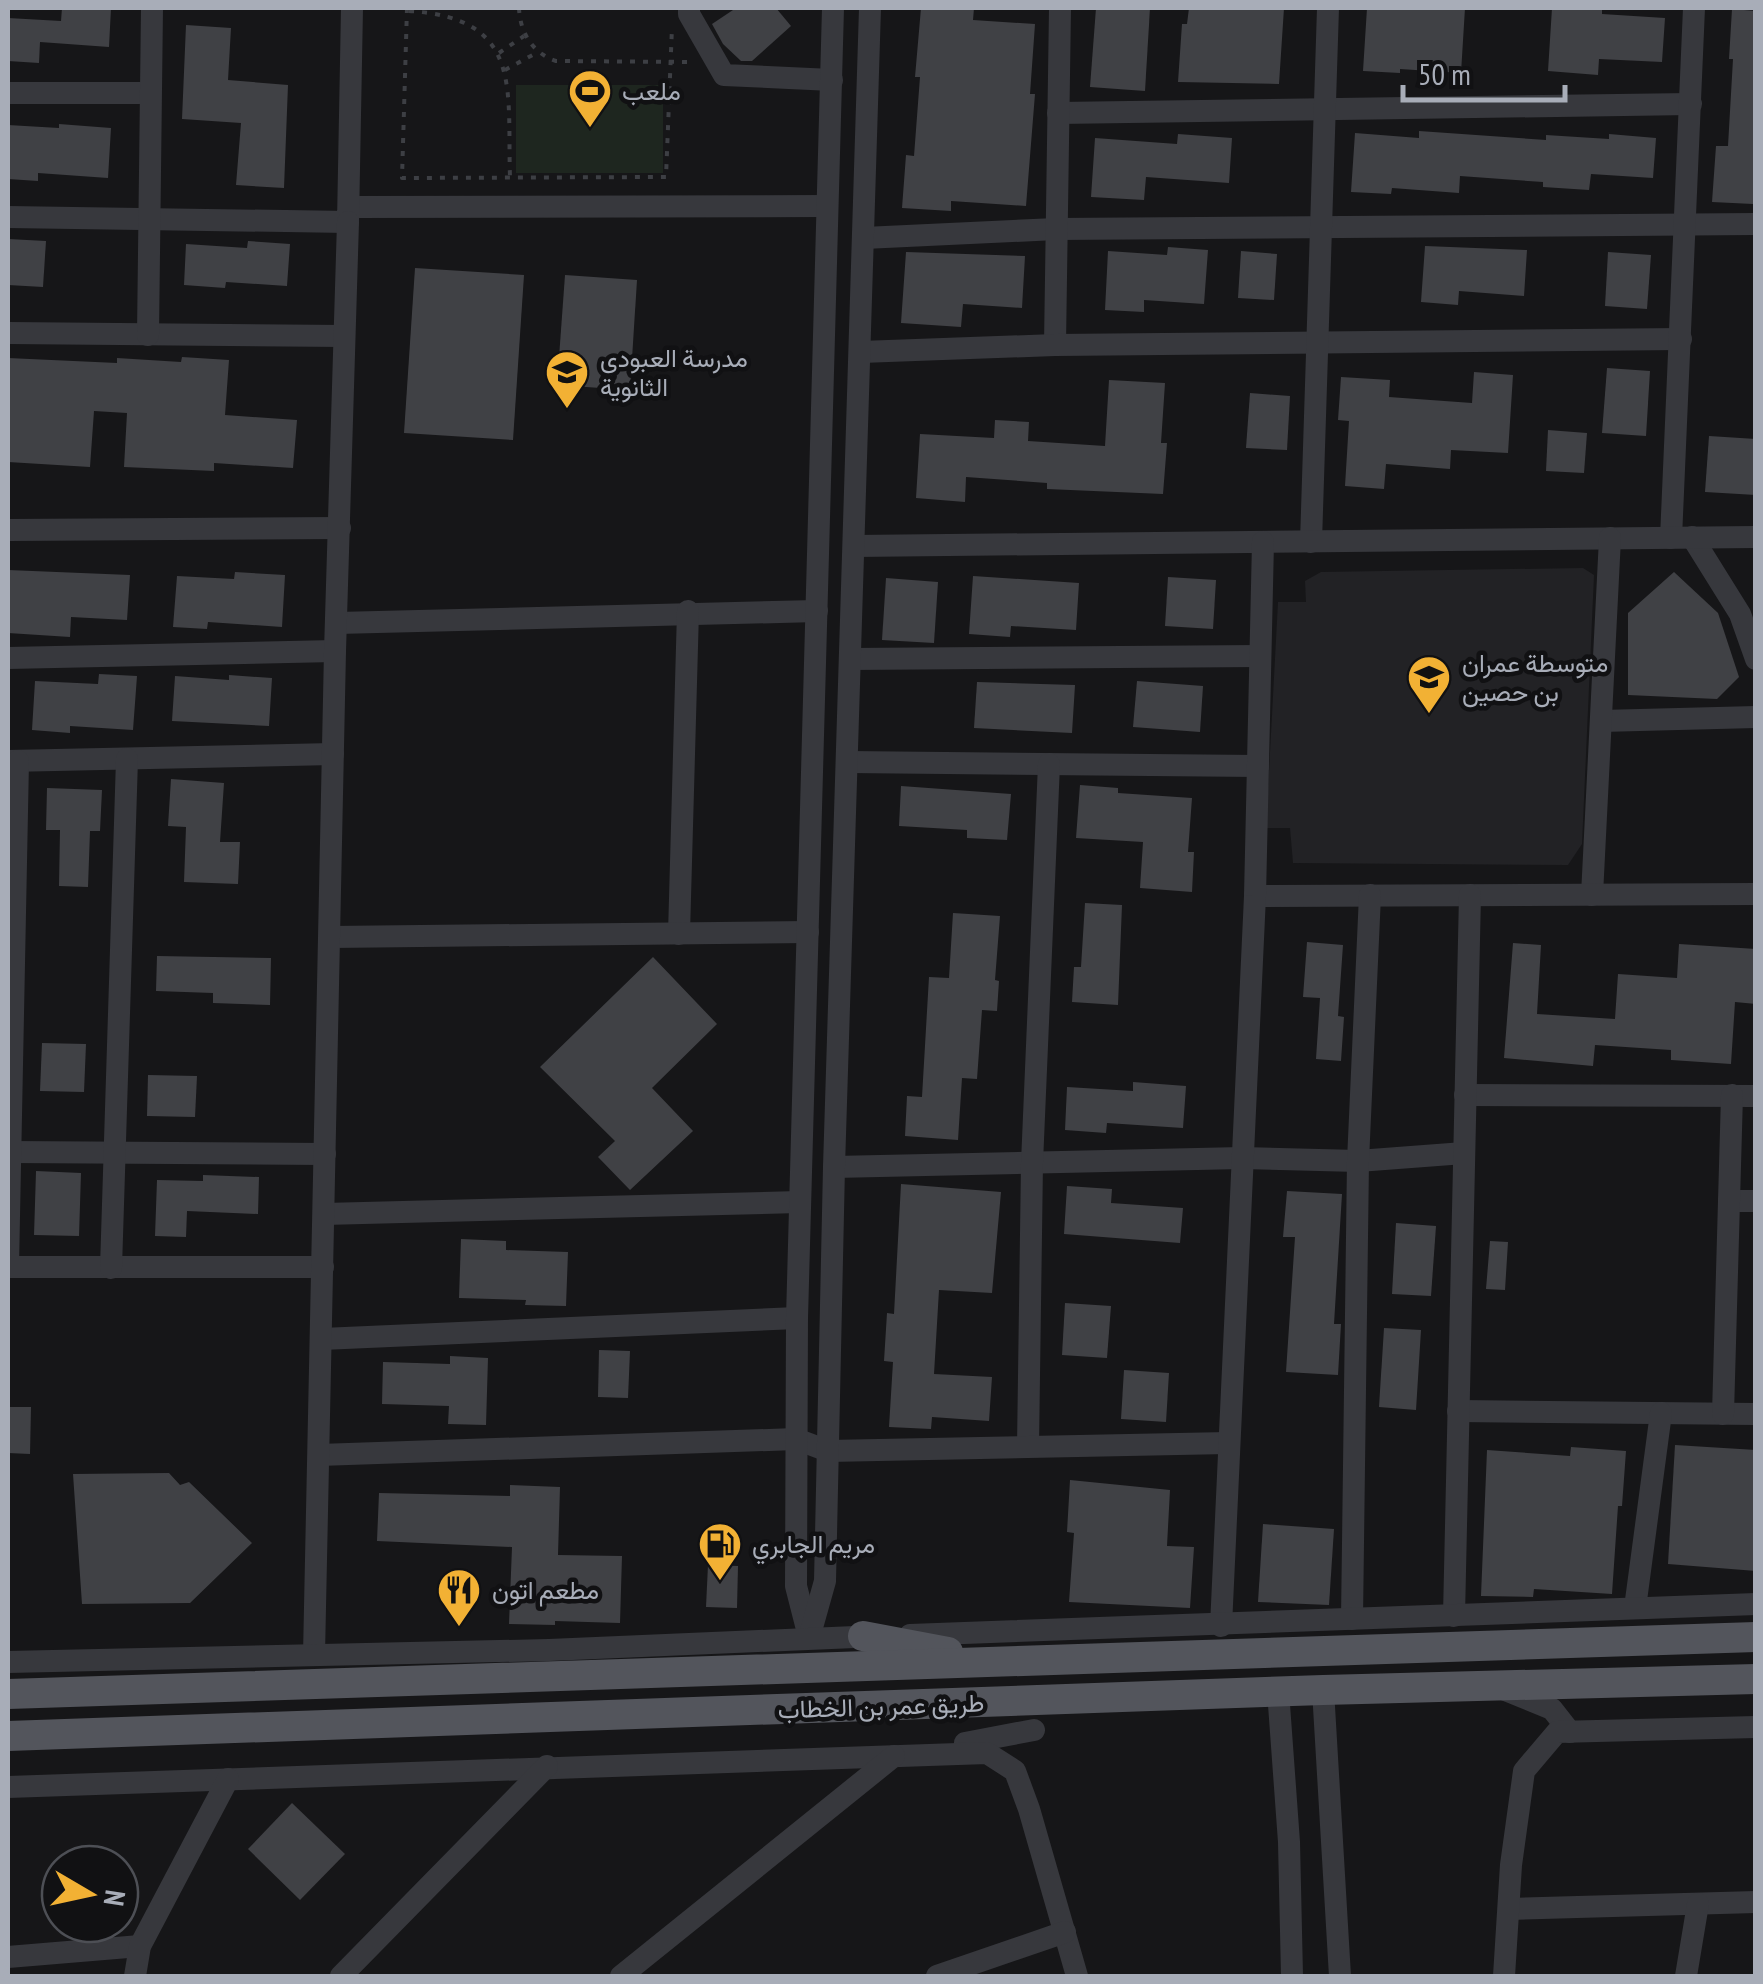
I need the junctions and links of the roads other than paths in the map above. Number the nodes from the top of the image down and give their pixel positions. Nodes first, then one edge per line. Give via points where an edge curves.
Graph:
1 (152, 8) edge
2 (352, 8) edge
3 (689, 8) edge
4 (833, 8) edge
5 (870, 8) edge
6 (1060, 8) edge
7 (1328, 8) edge
8 (1694, 8) edge
9 (832, 80) junction
10 (8, 93) edge
11 (150, 93) junction
12 (1691, 104) junction
13 (1324, 107) junction
14 (1058, 113) junction
15 (826, 206) junction
16 (349, 215) junction
17 (8, 217) edge
18 (148, 219) junction
19 (1687, 224) junction
20 (1756, 224) edge
21 (1318, 227) junction
22 (1056, 229) junction
23 (864, 238) junction
24 (8, 333) edge
25 (148, 335) junction
26 (344, 336) junction
27 (1681, 338) junction
28 (1316, 344) junction
29 (1055, 345) junction
30 (861, 352) junction
31 (340, 528) junction
32 (8, 530) edge
33 (1756, 537) edge
34 (1610, 538) junction
35 (1681, 538) junction
36 (1263, 542) junction
37 (1311, 542) junction
38 (854, 546) junction
39 (817, 610) junction
40 (688, 612) junction
41 (337, 623) junction
42 (335, 652) junction
43 (1260, 656) junction
44 (8, 658) edge
45 (850, 659) junction
46 (1756, 659) edge
47 (1756, 717) edge
48 (1601, 721) junction
49 (334, 754) junction
50 (127, 759) junction
51 (13, 761) edge
52 (848, 762) junction
53 (1050, 764) junction
54 (1258, 766) junction
55 (1756, 894) edge
56 (1370, 895) junction
57 (1470, 895) junction
58 (1592, 895) junction
59 (1255, 896) junction
60 (808, 932) junction
61 (679, 934) junction
62 (331, 937) junction
63 (1466, 1095) junction
64 (1744, 1096) edge
65 (10, 1152) edge
66 (116, 1153) junction
67 (1464, 1153) junction
68 (325, 1154) junction
69 (1242, 1158) junction
70 (1358, 1161) junction
71 (1032, 1163) junction
72 (834, 1167) junction
73 (1729, 1201) junction
74 (1756, 1201) edge
75 (799, 1202) junction
76 (324, 1214) junction
77 (8, 1267) edge
78 (111, 1268) junction
79 (322, 1268) junction
80 (797, 1318) junction
81 (322, 1339) junction
82 (1458, 1412) junction
83 (1661, 1413) junction
84 (1723, 1414) junction
85 (1756, 1414) edge
86 (796, 1438) junction
87 (1228, 1443) junction
88 (1028, 1447) junction
89 (828, 1451) junction
90 (319, 1456) junction
91 (1756, 1604) edge
92 (1635, 1608) junction
93 (1454, 1616) junction
94 (1352, 1619) junction
95 (1221, 1626) junction
96 (863, 1636) junction
97 (1756, 1637) edge
98 (809, 1638) junction
99 (314, 1655) junction
100 (186, 1658) junction
101 (8, 1662) edge
102 (1005, 1663) junction
103 (1756, 1679) edge
104 (1495, 1686) junction
105 (146, 1690) junction
106 (1324, 1690) junction
107 (1278, 1691) junction
108 (8, 1694) edge
109 (1052, 1700) junction
110 (1756, 1727) edge
111 (1034, 1730) junction
112 (1570, 1732) junction
113 (8, 1736) edge
114 (892, 1756) junction
115 (547, 1766) junction
116 (1014, 1771) junction
117 (228, 1779) junction
118 (8, 1787) edge
119 (1756, 1902) edge
120 (1698, 1904) junction
121 (1509, 1909) junction
122 (1065, 1932) junction
123 (140, 1946) junction
124 (8, 1956) edge
125 (135, 1976) edge
126 (340, 1976) edge
127 (621, 1976) edge
128 (937, 1976) edge
129 (1076, 1976) edge
130 (1292, 1976) edge
131 (1340, 1976) edge
132 (1504, 1976) edge
133 (1686, 1976) edge

1 - 11 street
2 - 16 street
3 - 9 street via 724,76
4 - 9 street
5 - 23 street
6 - 14 street
7 - 13 street
8 - 12 street
9 - 15 street
10 - 11 street
11 - 18 street
12 - 13 street
12 - 19 street
13 - 14 street
13 - 21 street
14 - 22 street
15 - 16 street
15 - 39 street
16 - 18 street
16 - 26 street
17 - 18 street
18 - 25 street
19 - 20 street
19 - 21 street
19 - 27 street
21 - 22 street
21 - 28 street
22 - 23 street
22 - 29 street
23 - 30 street
24 - 25 street
25 - 26 street
26 - 31 street
27 - 28 street
27 - 35 street
28 - 29 street
28 - 37 street
29 - 30 street
30 - 38 street
31 - 32 street
31 - 41 street
33 - 35 street
34 - 35 street
34 - 37 street
34 - 48 street
35 - 46 street via 1740,614
36 - 37 street
36 - 38 street
36 - 43 street
38 - 45 street
39 - 40 street
39 - 60 street
40 - 41 street
40 - 61 street
41 - 42 street
42 - 44 street
42 - 49 street
43 - 45 street
43 - 54 street
45 - 52 street
47 - 48 street
48 - 58 street
49 - 50 street
49 - 62 street
50 - 51 street
50 - 66 street
51 - 65 street
52 - 53 street
52 - 72 street
53 - 54 street
53 - 71 street
54 - 59 street
55 - 58 street
56 - 57 street
56 - 59 street
56 - 70 street
57 - 58 street
57 - 63 street
59 - 69 street
60 - 61 street
60 - 75 street
61 - 62 street
62 - 68 street
63 - 64 street
63 - 67 street
64 - 73 street
65 - 66 street
65 - 77 street
66 - 68 street
66 - 78 street
67 - 70 street
67 - 82 street
68 - 76 street
69 - 70 street
69 - 71 street
69 - 87 street
70 - 94 street
71 - 72 street
71 - 88 street
72 - 89 street
73 - 74 street
73 - 84 street
75 - 76 street
75 - 80 street
76 - 79 street
77 - 78 street
78 - 79 street
79 - 81 street
80 - 81 street
80 - 86 street
81 - 90 street
82 - 83 street
82 - 93 street
83 - 84 street
83 - 92 street
84 - 85 street
86 - 89 street
86 - 90 street
86 - 98 street via 796,1586
87 - 88 street
87 - 95 street
88 - 89 street
89 - 98 street via 825,1581
90 - 99 street
91 - 92 street
92 - 93 street
93 - 94 street
94 - 95 street
95 - 96 street
96 - 98 street
96 - 102 main road
97 - 102 main road, طريق عمر بن الخطاب
98 - 99 street
99 - 100 street
100 - 101 street
100 - 105 street
102 - 105 main road, طريق عمر بن الخطاب
103 - 104 main road, طريق عمر بن الخطاب
104 - 106 main road, طريق عمر بن الخطاب
104 - 112 street via 1552,1709
105 - 108 main road, طريق عمر بن الخطاب
106 - 107 main road, طريق عمر بن الخطاب
106 - 131 street
107 - 109 main road, طريق عمر بن الخطاب
107 - 130 street
109 - 111 street
109 - 113 main road, طريق عمر بن الخطاب
110 - 112 street
111 - 114 street
111 - 116 street
112 - 121 street via 1557,1732 1524,1772
114 - 115 street
114 - 116 street via 987,1753
114 - 127 street
115 - 117 street
115 - 126 street
116 - 122 street
117 - 118 street
117 - 123 street
119 - 120 street
120 - 121 street
120 - 133 street
121 - 132 street
122 - 128 street
122 - 129 street
123 - 124 street
123 - 125 street

